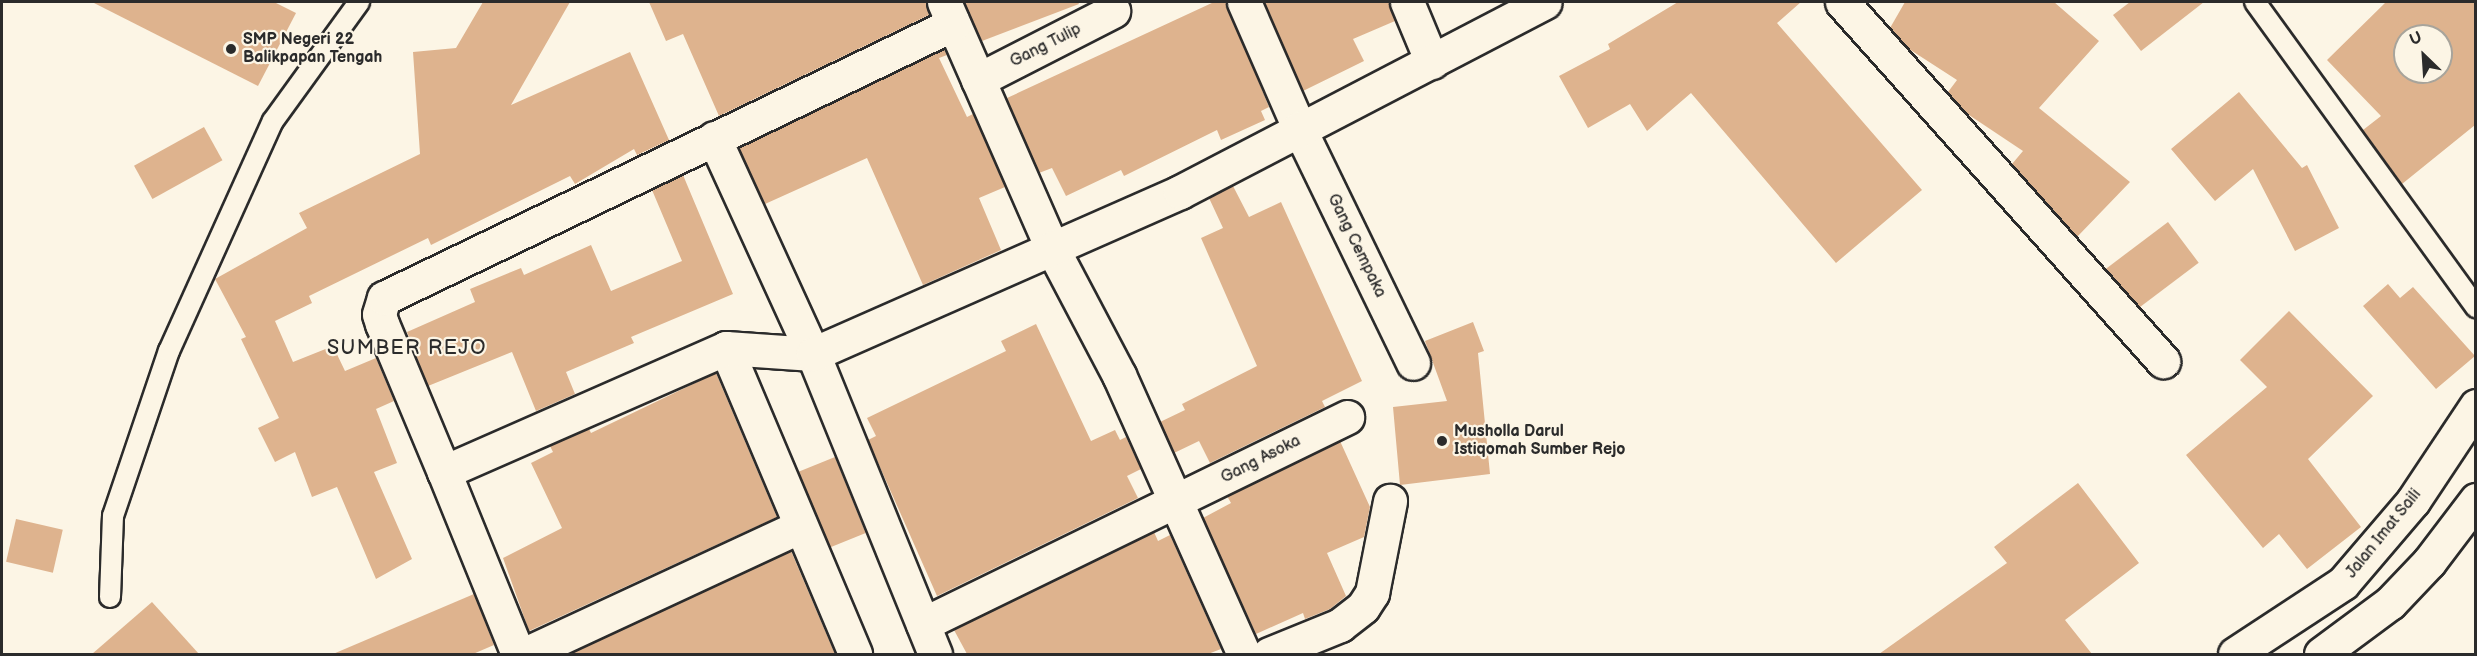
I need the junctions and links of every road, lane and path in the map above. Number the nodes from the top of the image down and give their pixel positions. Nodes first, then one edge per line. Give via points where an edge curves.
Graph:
1 (359, 2) edge
2 (1244, 2) edge
3 (1407, 2) edge
4 (1545, 2) edge
5 (1842, 2) edge
6 (2255, 2) edge
7 (1113, 11) dead end
8 (948, 13) edge
9 (1432, 62) junction
10 (978, 80) junction
11 (1299, 128) junction
12 (714, 138) junction
13 (1052, 248) junction
14 (2475, 307) edge
15 (726, 348) junction
16 (813, 354) junction
17 (2163, 361) dead end
18 (1413, 363) dead end
19 (2475, 406) edge
20 (1347, 417) dead end
21 (444, 472) junction
22 (2475, 500) edge
23 (1390, 501) dead end
24 (1175, 503) junction
25 (799, 527) junction
26 (110, 597) dead end
27 (922, 624) junction
28 (518, 654) edge
29 (525, 654) edge
30 (855, 654) edge
31 (935, 654) edge
32 (1244, 654) edge
33 (1269, 654) edge
34 (2235, 654) edge
35 (2321, 654) edge

1 - 26 lane via 273,121 169,351 113,516
2 - 11 street, Gang Cempaka
3 - 9 street
4 - 9 street
5 - 17 street
6 - 14 lane
7 - 10 street, Gang Tulip
8 - 10 street
8 - 12 street
9 - 11 street
10 - 13 street
11 - 13 street via 1180,192
11 - 18 street, Gang Cempaka
12 - 16 street
12 - 21 street via 384,298 379,314 382,324
13 - 16 street
13 - 24 street via 1119,375
15 - 16 street
15 - 21 street
15 - 25 street
16 - 27 street
19 - 34 street, Jalan Imat Saili via 2413,501 2343,583
20 - 24 street, Gang Asoka
21 - 28 street
22 - 35 street via 2428,562 2390,603
23 - 33 street via 1372,593 1363,607 1340,625
24 - 27 street, Gang Asoka
24 - 32 street
25 - 29 street
25 - 30 street
27 - 31 street

